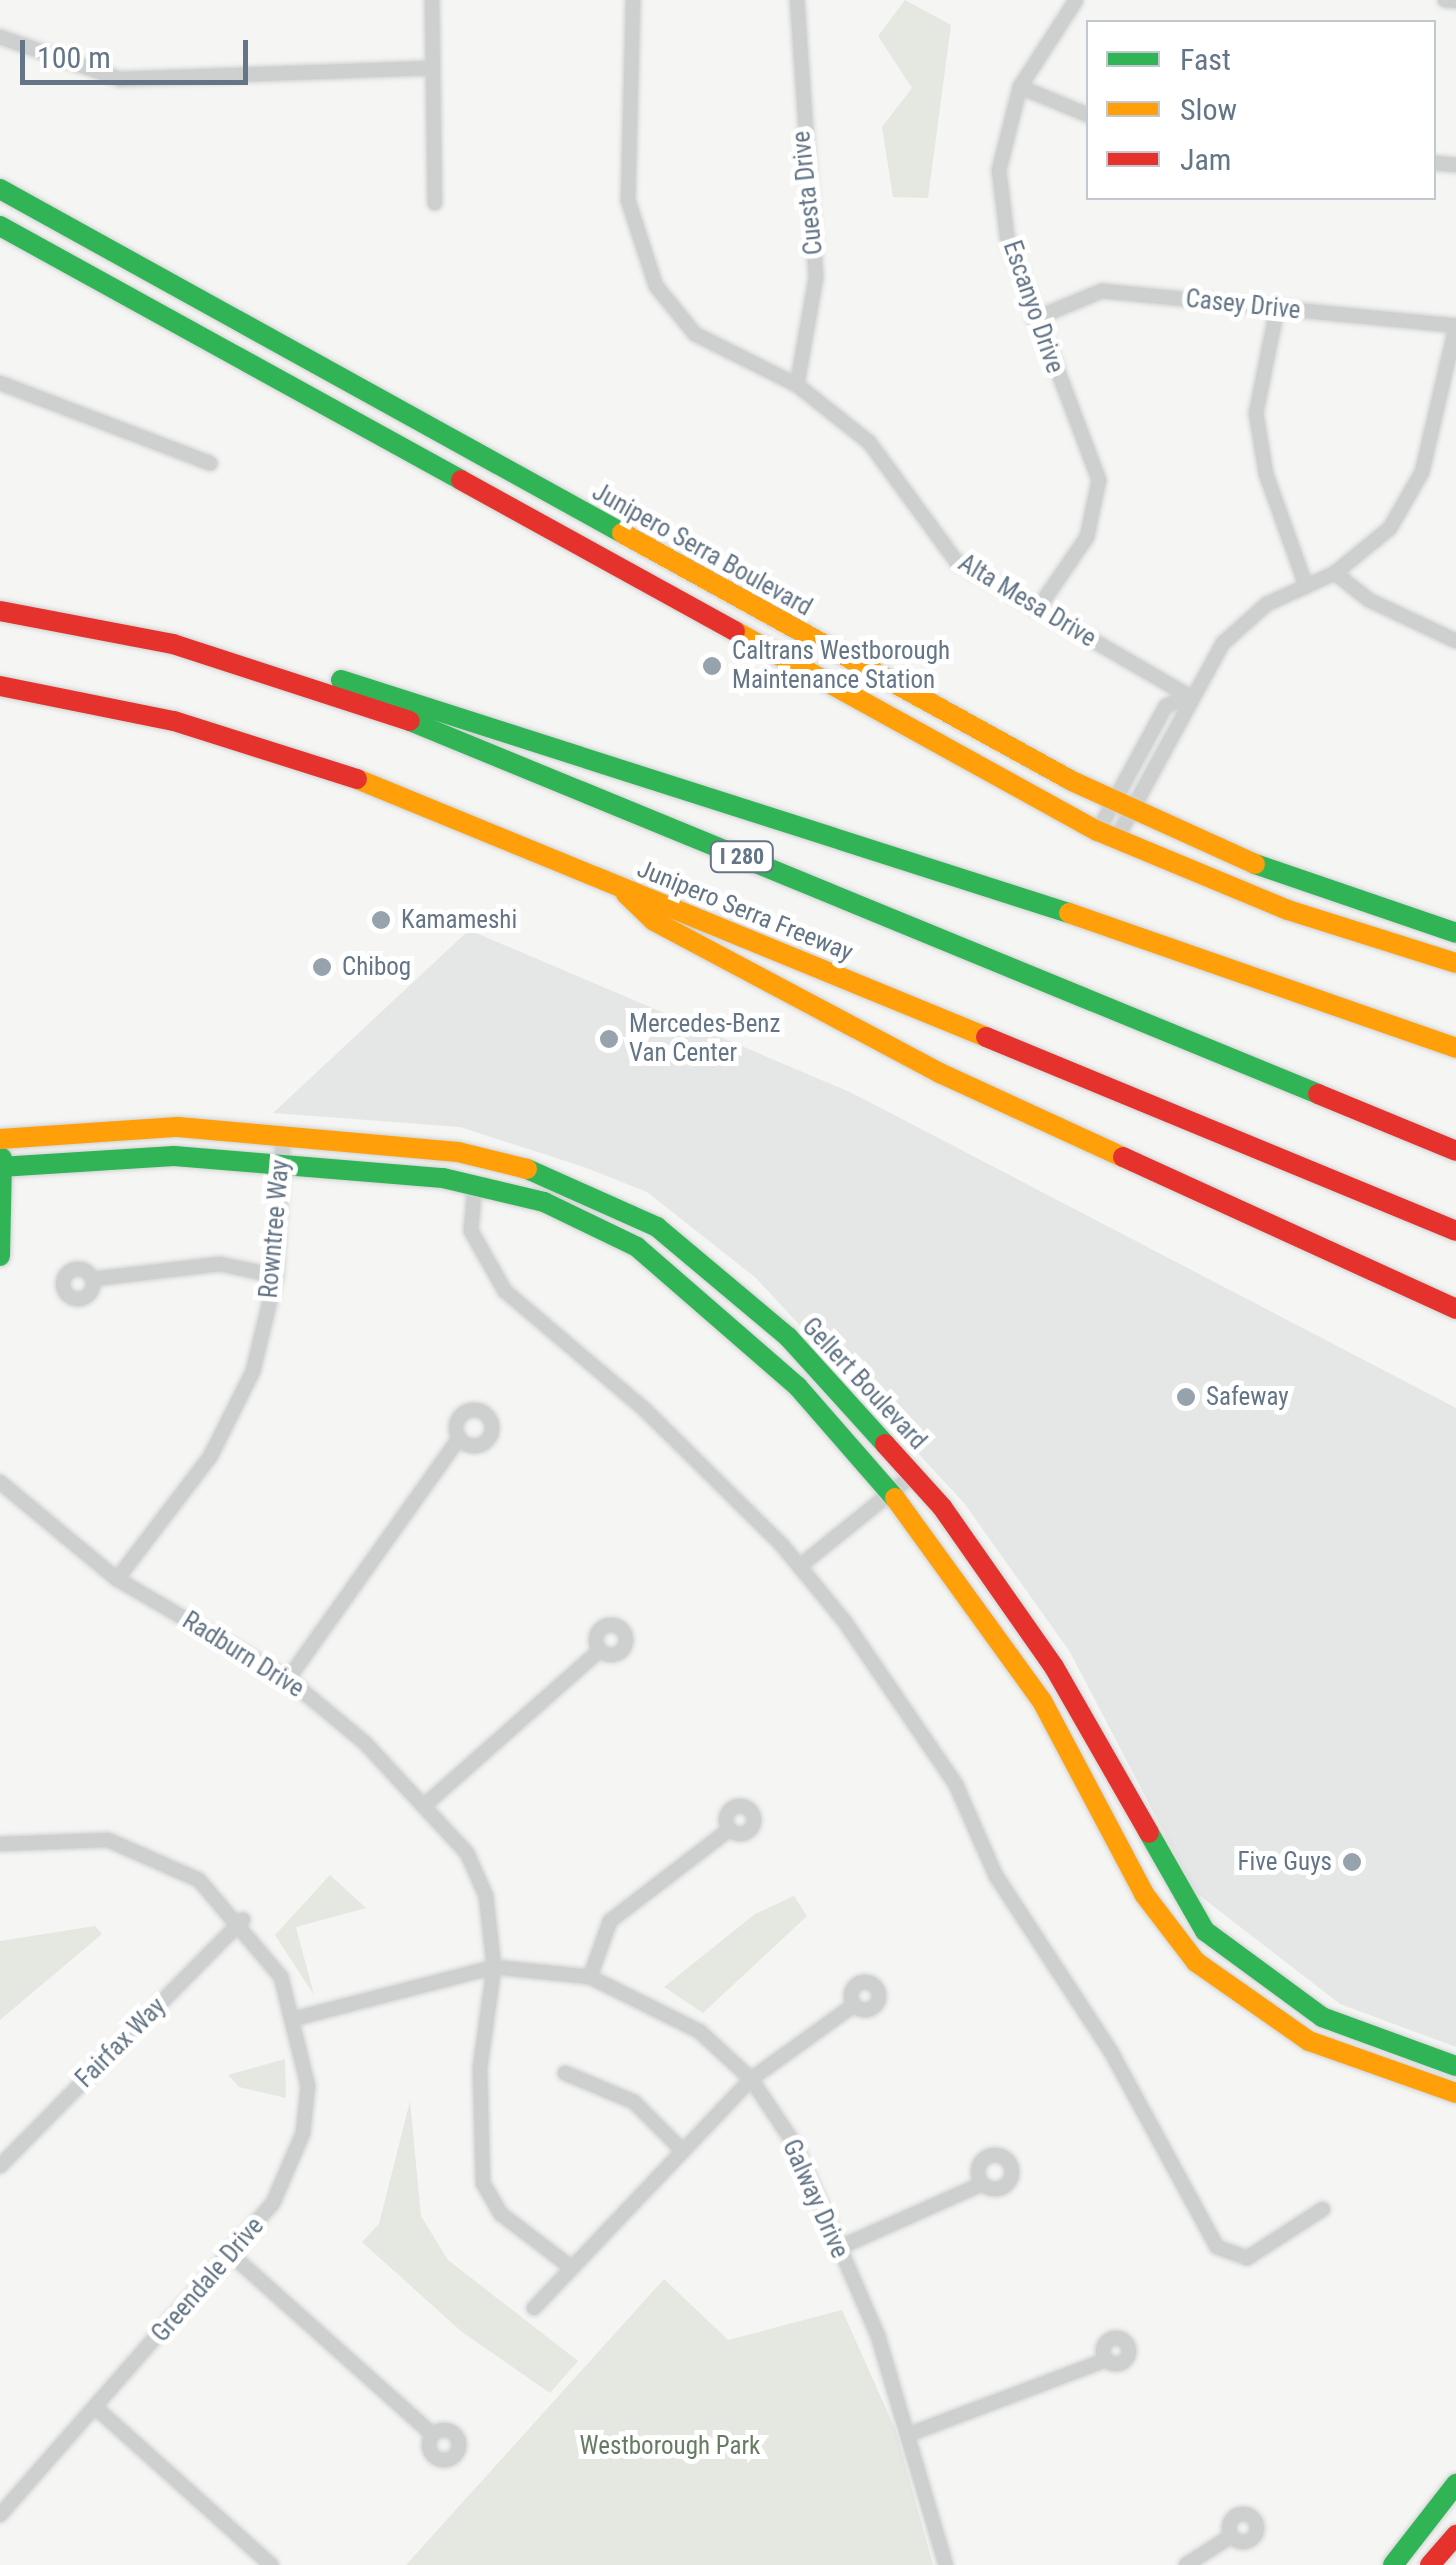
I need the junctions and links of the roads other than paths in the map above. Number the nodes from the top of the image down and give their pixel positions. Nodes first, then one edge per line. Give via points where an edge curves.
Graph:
1 (432, 0) edge
2 (633, 0) edge
3 (797, 0) edge
4 (1076, 0) edge
5 (1446, 0) edge
6 (1456, 1) edge
7 (0, 37) edge
8 (433, 68) junction
9 (1020, 87) junction
10 (1086, 114) edge
11 (0, 189) edge
12 (436, 202) dead end
13 (0, 226) edge
14 (1277, 308) junction
15 (1034, 318) junction
16 (1456, 326) edge
17 (0, 383) edge
18 (797, 384) junction
19 (210, 463) dead end
20 (1335, 573) junction
21 (1306, 586) junction
22 (1037, 610) junction
23 (6, 612) edge
24 (143, 637) junction
25 (1456, 640) edge
26 (2, 686) edge
27 (1189, 696) junction
28 (1123, 806) junction
29 (1107, 835) junction
30 (616, 884) junction
31 (1456, 933) edge
32 (1456, 963) edge
33 (1456, 1048) edge
34 (283, 1136) junction
35 (0, 1138) edge
36 (1456, 1151) edge
37 (1, 1162) edge
38 (281, 1164) junction
39 (475, 1183) junction
40 (1456, 1232) edge
41 (0, 1256) edge
42 (276, 1276) junction
43 (93, 1279) dead end
44 (1420, 1294) junction
45 (1456, 1309) edge
46 (1456, 1324) edge
47 (459, 1438) dead end
48 (914, 1474) junction
49 (0, 1482) edge
50 (892, 1491) junction
51 (800, 1566) junction
52 (117, 1579) junction
53 (600, 1650) dead end
54 (288, 1679) junction
55 (426, 1804) junction
56 (730, 1829) dead end
57 (0, 1844) edge
58 (242, 1920) junction
59 (494, 1967) junction
60 (590, 1977) junction
61 (854, 2005) dead end
62 (298, 2018) junction
63 (1456, 2066) edge
64 (565, 2073) dead end
65 (750, 2078) junction
66 (1456, 2094) edge
67 (679, 2148) junction
68 (0, 2166) edge
69 (982, 2184) dead end
70 (1323, 2209) dead end
71 (836, 2249) junction
72 (234, 2257) junction
73 (572, 2268) junction
74 (534, 2308) dead end
75 (1106, 2360) dead end
76 (96, 2407) junction
77 (432, 2434) dead end
78 (910, 2434) junction
79 (1456, 2484) edge
80 (0, 2514) edge
81 (1456, 2535) edge
82 (1231, 2536) dead end
83 (272, 2565) edge
84 (946, 2565) edge
85 (1186, 2565) edge
86 (1393, 2565) edge
87 (1430, 2565) edge

1 - 8 street
2 - 18 street, Alta Mesa Drive via 635,238 656,286 696,334
3 - 18 street, Cuesta Drive via 816,276
4 - 9 street, Escanyo Drive
5 - 6 street
7 - 8 street via 120,78
8 - 12 street
9 - 10 street
9 - 15 street, Escanyo Drive via 999,170 1007,236
11 - 28 main road, Junipero Serra Boulevard
13 - 29 main road
14 - 15 street, Casey Drive via 1102,291
14 - 16 street, Casey Drive
14 - 21 street via 1256,413 1266,474
15 - 22 street, Escanyo Drive via 1099,480 1087,537
16 - 20 street via 1408,502
17 - 19 street
18 - 22 street, Alta Mesa Drive via 870,442 956,561
20 - 21 street
20 - 25 street via 1369,600
21 - 27 street via 1242,621
22 - 27 street, Alta Mesa Drive
23 - 24 main road, Junipero Serra Freeway / I 280
24 - 33 main road via 468,714
24 - 36 main road, Junipero Serra Freeway / I 280 via 396,714
26 - 30 main road, Junipero Serra Freeway via 269,748
27 - 28 street via 1189,717
27 - 28 street via 1166,706
28 - 29 street
28 - 31 main road, Junipero Serra Boulevard
29 - 32 main road via 1288,910
30 - 40 main road, Junipero Serra Freeway
30 - 44 main road via 654,921 940,1073
34 - 35 main road, Gellert Boulevard via 178,1126
34 - 38 street, Rowntree Way
34 - 48 main road, Gellert Boulevard via 500,1160 618,1205 760,1311
37 - 38 main road, Gellert Boulevard via 142,1156
37 - 41 main road
38 - 39 main road, Gellert Boulevard
38 - 42 street, Rowntree Way
39 - 50 main road, Gellert Boulevard via 575,1214 652,1257 770,1359
39 - 51 street via 471,1232 505,1291 644,1409
42 - 43 street via 220,1264
42 - 52 street, Rowntree Way via 254,1371 210,1457
44 - 45 main road
44 - 46 main road
47 - 54 street
48 - 50 street
48 - 63 main road, Gellert Boulevard via 1044,1652 1205,1930 1322,2018
49 - 52 street, Radburn Drive
50 - 51 street
50 - 66 main road, Gellert Boulevard via 1024,1673 1182,1946 1230,1991 1309,2042
51 - 70 street via 956,1785 996,1876 1110,2050 1217,2247 1247,2258
52 - 54 street, Radburn Drive
53 - 55 street
54 - 55 street, Radburn Drive
55 - 59 street, Radburn Drive via 478,1873
56 - 60 street via 610,1921
57 - 58 street, Greendale Drive via 74,1836 144,1850 199,1880
58 - 62 street, Greendale Drive
58 - 68 street, Fairfax Way
59 - 60 street, Galway Drive
59 - 62 street, Galway Drive
59 - 73 street, Radburn Drive via 480,2068 483,2184 501,2214
60 - 65 street, Galway Drive via 674,2014
61 - 65 street
62 - 72 street, Greendale Drive via 308,2086 302,2133 273,2203
64 - 67 street via 634,2102
65 - 67 street
65 - 71 street, Galway Drive via 795,2146
67 - 73 street
69 - 71 street
71 - 78 street, Galway Drive
72 - 76 street, Greendale Drive
72 - 77 street
73 - 74 street
75 - 78 street
76 - 80 street, Greendale Drive
76 - 83 street
78 - 84 street, Galway Drive
79 - 86 main road
81 - 87 main road
82 - 85 street

